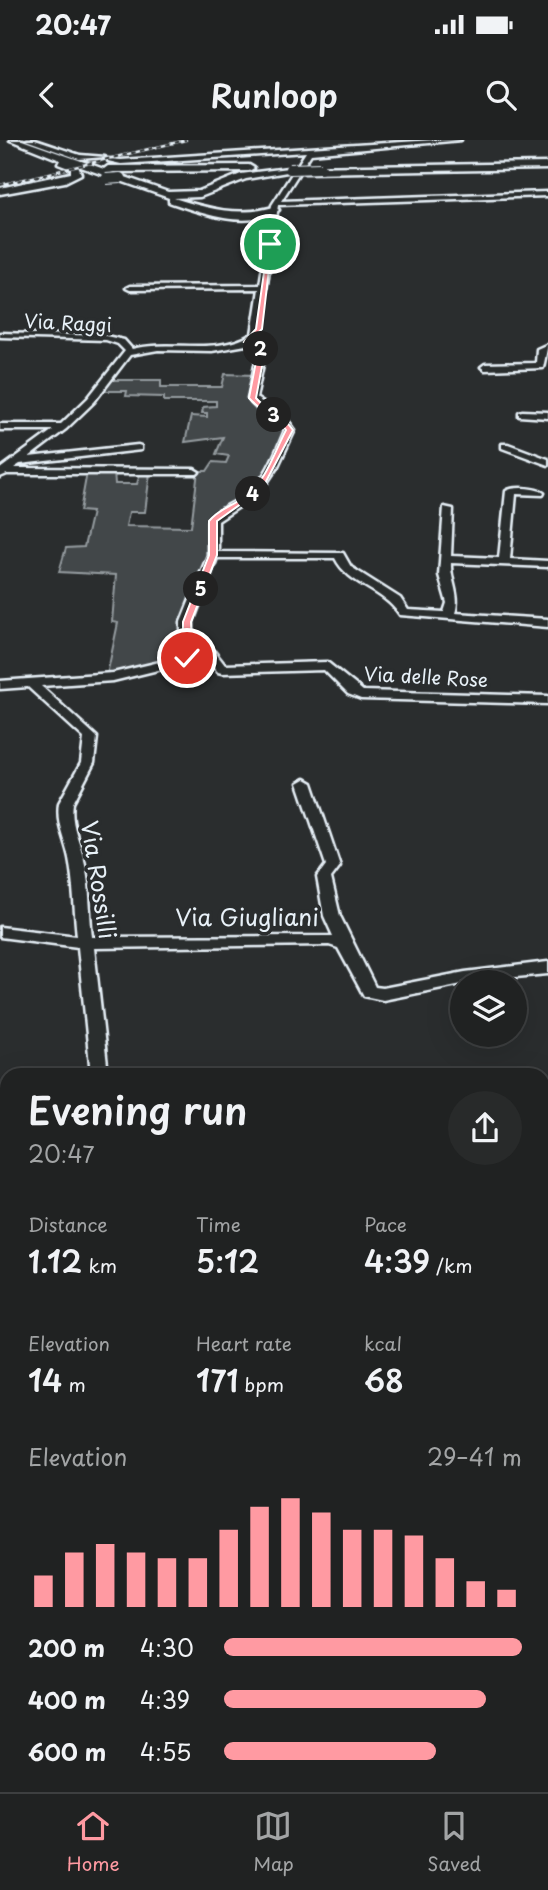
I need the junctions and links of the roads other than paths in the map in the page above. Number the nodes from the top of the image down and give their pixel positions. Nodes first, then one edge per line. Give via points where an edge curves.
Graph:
1 (8, 140) edge
2 (458, 140) edge
3 (20, 141) edge
4 (308, 151) junction
5 (211, 155) joint
6 (197, 157) junction
7 (548, 166) edge
8 (139, 169) junction
9 (289, 170) junction
10 (115, 179) junction
11 (215, 189) junction
12 (153, 192) junction
13 (0, 194) edge
14 (548, 194) edge
15 (274, 213) junction
16 (265, 287) junction
17 (130, 288) dead end
18 (0, 335) edge
19 (247, 342) junction
20 (548, 346) edge
21 (130, 352) junction
22 (485, 367) dead end
23 (522, 414) dead end
24 (548, 415) edge
25 (63, 427) junction
26 (0, 428) edge
27 (505, 446) dead end
28 (138, 448) dead end
29 (19, 461) junction
30 (548, 462) edge
31 (194, 472) dead end
32 (3, 473) edge
33 (540, 493) dead end
34 (448, 509) dead end
35 (213, 555) junction
36 (445, 559) junction
37 (504, 562) junction
38 (548, 564) edge
39 (449, 615) junction
40 (548, 623) edge
41 (187, 658) junction
42 (31, 683) junction
43 (0, 685) edge
44 (548, 700) edge
45 (305, 783) dead end
46 (0, 932) edge
47 (87, 943) junction
48 (344, 944) junction
49 (548, 968) edge
50 (98, 1068) edge

1 - 3 highway
2 - 4 street
3 - 6 street via 79,157 126,162
3 - 8 highway via 92,166
3 - 12 highway
3 - 13 highway via 77,172
4 - 5 street
4 - 15 street
5 - 6 highway
6 - 8 highway via 167,167
7 - 9 highway, bridge
7 - 9 highway, bridge
8 - 9 highway
9 - 10 highway
9 - 11 highway via 244,176
10 - 11 highway via 201,176 216,181
10 - 13 highway
11 - 12 highway via 187,195
12 - 15 highway via 208,211
14 - 15 street
15 - 16 street
16 - 17 street
16 - 19 street via 259,329
18 - 21 street, Via Raggi via 106,338 121,342
19 - 21 street
19 - 35 street via 262,350 254,403 284,421 290,430 260,487 213,521
20 - 22 street via 541,349 540,366
21 - 25 street
23 - 24 street
25 - 26 street
25 - 29 street
27 - 30 street
28 - 29 street
29 - 32 street
31 - 32 street
33 - 37 street via 511,491
34 - 36 street
35 - 39 street via 339,555 346,569 396,600 404,614
35 - 41 street via 187,622
36 - 37 street
36 - 39 street via 453,603
37 - 38 street
39 - 40 street
41 - 42 street, Via delle Rose via 113,677
41 - 44 street, Via delle Rose via 210,654 222,669 327,666 361,695
42 - 43 street, Via delle Rose
42 - 47 street, Via Rossilli via 90,737 91,759 64,811 76,856
45 - 48 street via 333,866 324,877 326,893
46 - 47 street, Via Giugliani
47 - 48 street, Via Giugliani via 329,940
47 - 50 street, Via Rossilli
48 - 49 street, Via Giugliani via 370,992 383,994

